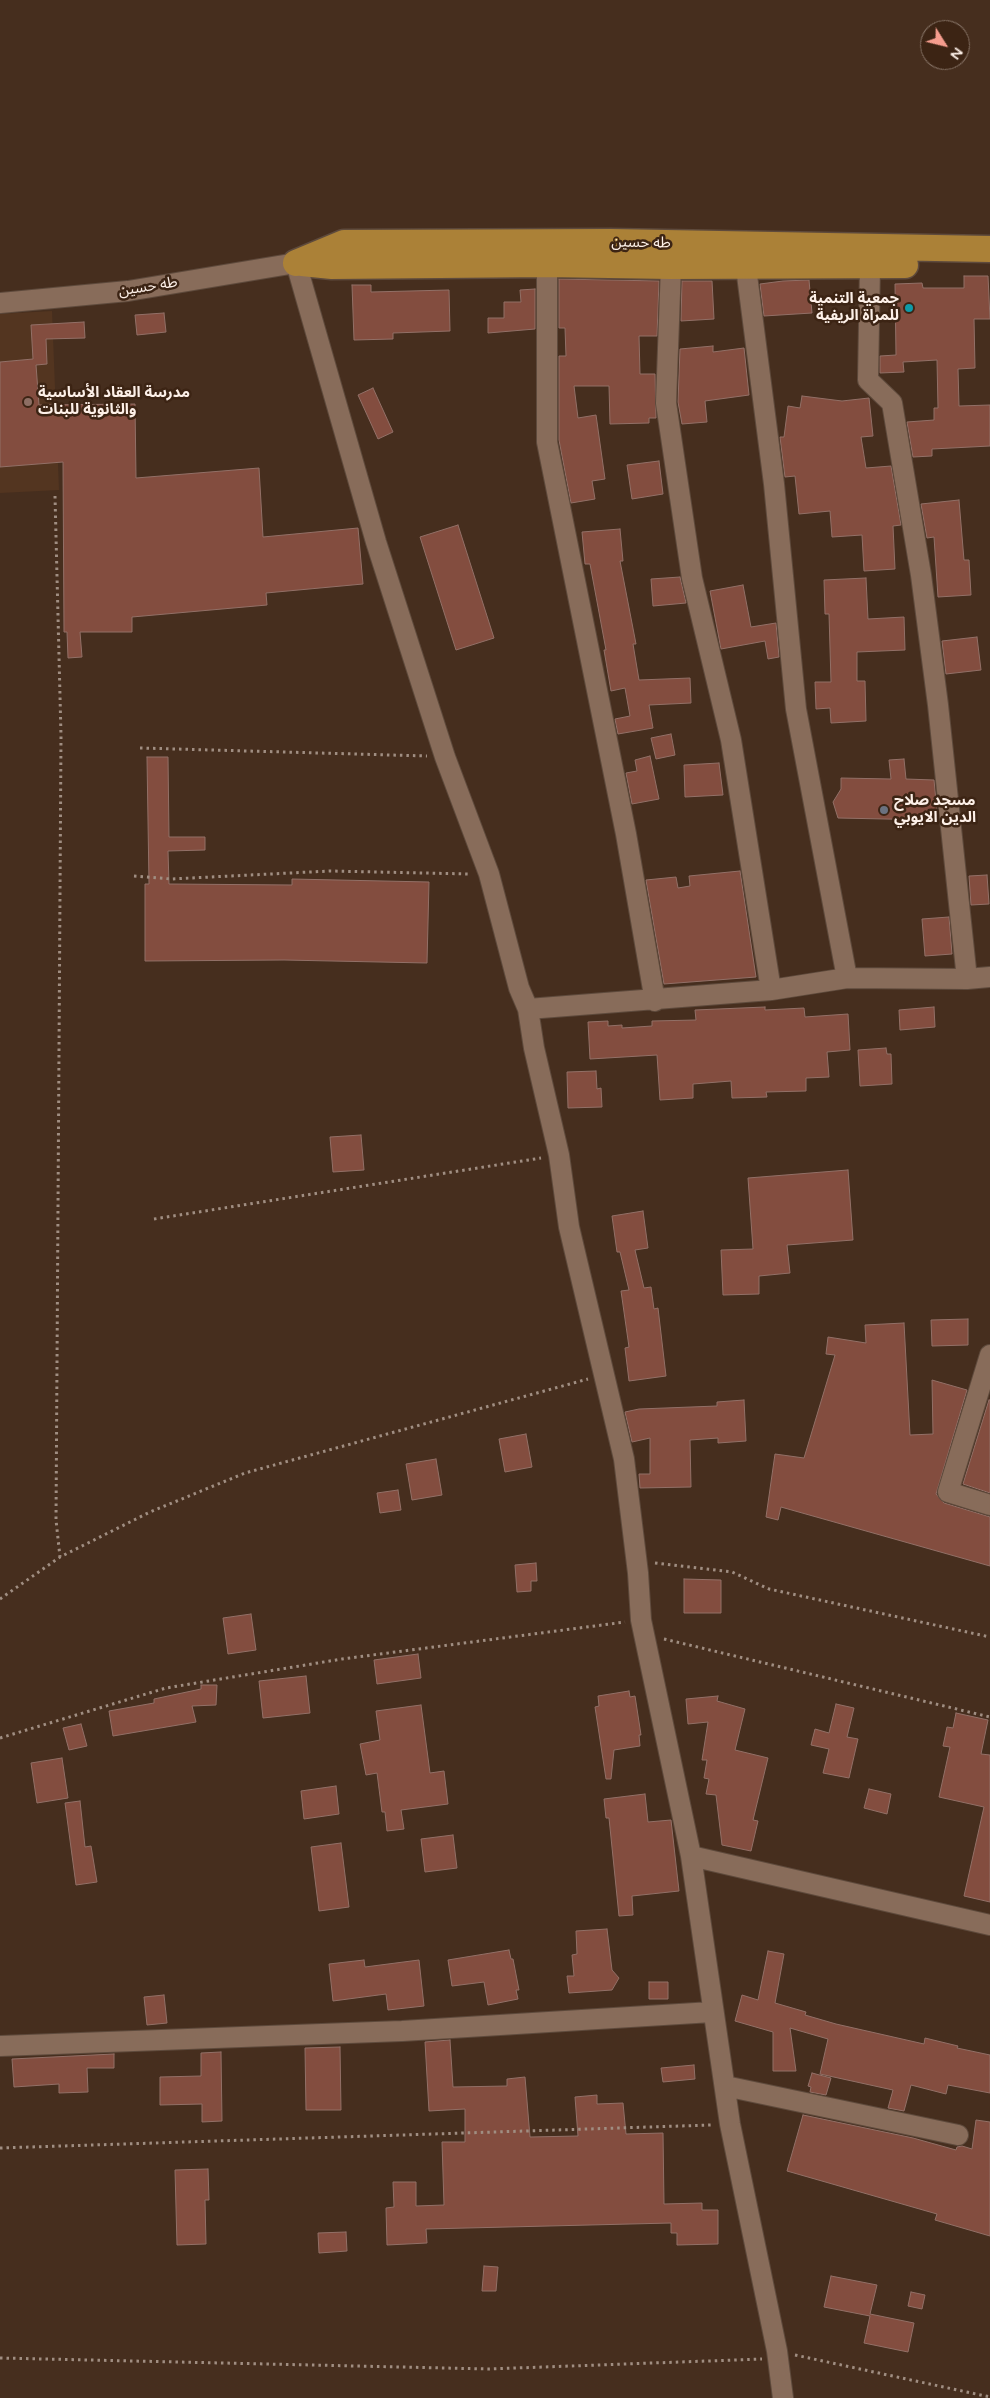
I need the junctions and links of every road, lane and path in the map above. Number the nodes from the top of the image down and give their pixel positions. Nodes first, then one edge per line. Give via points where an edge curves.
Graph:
1 (990, 249) edge
2 (744, 255) junction
3 (296, 263) junction
4 (547, 264) junction
5 (670, 266) junction
6 (870, 266) junction
7 (990, 267) edge
8 (0, 303) edge
9 (54, 496) dead end
10 (140, 748) dead end
11 (445, 757) junction
12 (489, 874) junction
13 (134, 876) dead end
14 (990, 977) edge
15 (847, 978) junction
16 (967, 979) junction
17 (771, 990) junction
18 (655, 1001) junction
19 (528, 1009) junction
20 (559, 1155) junction
21 (154, 1219) dead end
22 (990, 1355) edge
23 (603, 1375) junction
24 (990, 1505) edge
25 (60, 1557) junction
26 (637, 1561) junction
27 (0, 1599) edge
28 (641, 1620) junction
29 (990, 1637) edge
30 (990, 1717) edge
31 (0, 1738) edge
32 (691, 1856) junction
33 (990, 1925) edge
34 (712, 2012) junction
35 (0, 2046) edge
36 (725, 2086) junction
37 (730, 2124) junction
38 (958, 2135) dead end
39 (0, 2148) edge
40 (777, 2355) junction
41 (0, 2358) edge
42 (990, 2397) edge
43 (783, 2398) edge

1 - 2 main road, طه حسين
2 - 3 main road, طه حسين via 611,242 344,243
2 - 5 main road, طه حسين
2 - 6 main road, طه حسين
2 - 15 street via 774,484 796,709
3 - 4 main road, طه حسين via 332,266
3 - 8 street, طه حسين via 128,290
3 - 11 street via 376,542
4 - 5 main road, طه حسين
4 - 18 street via 547,442 626,834
5 - 17 street via 666,403 692,578 731,740
6 - 7 main road, طه حسين
6 - 16 street via 868,380 892,403 921,575
9 - 25 path via 62,736 56,1520
10 - 11 path
11 - 12 street
12 - 13 path via 330,871 171,879
12 - 19 street via 519,988
14 - 16 street
15 - 16 street
15 - 17 street
17 - 18 street
18 - 19 street
19 - 20 street
20 - 21 path
20 - 23 street via 569,1227
22 - 24 street via 948,1492
23 - 25 path via 245,1473 150,1512
23 - 26 street via 624,1460
25 - 27 path
26 - 28 street
26 - 29 path via 732,1572 769,1589
28 - 30 path via 666,1641
28 - 31 path via 342,1659 166,1688
28 - 32 street
32 - 33 street
32 - 34 street
34 - 35 street via 402,2031
34 - 36 street
36 - 37 street
36 - 38 street
37 - 39 path
37 - 40 street
40 - 41 path via 489,2368
40 - 42 path
40 - 43 street

